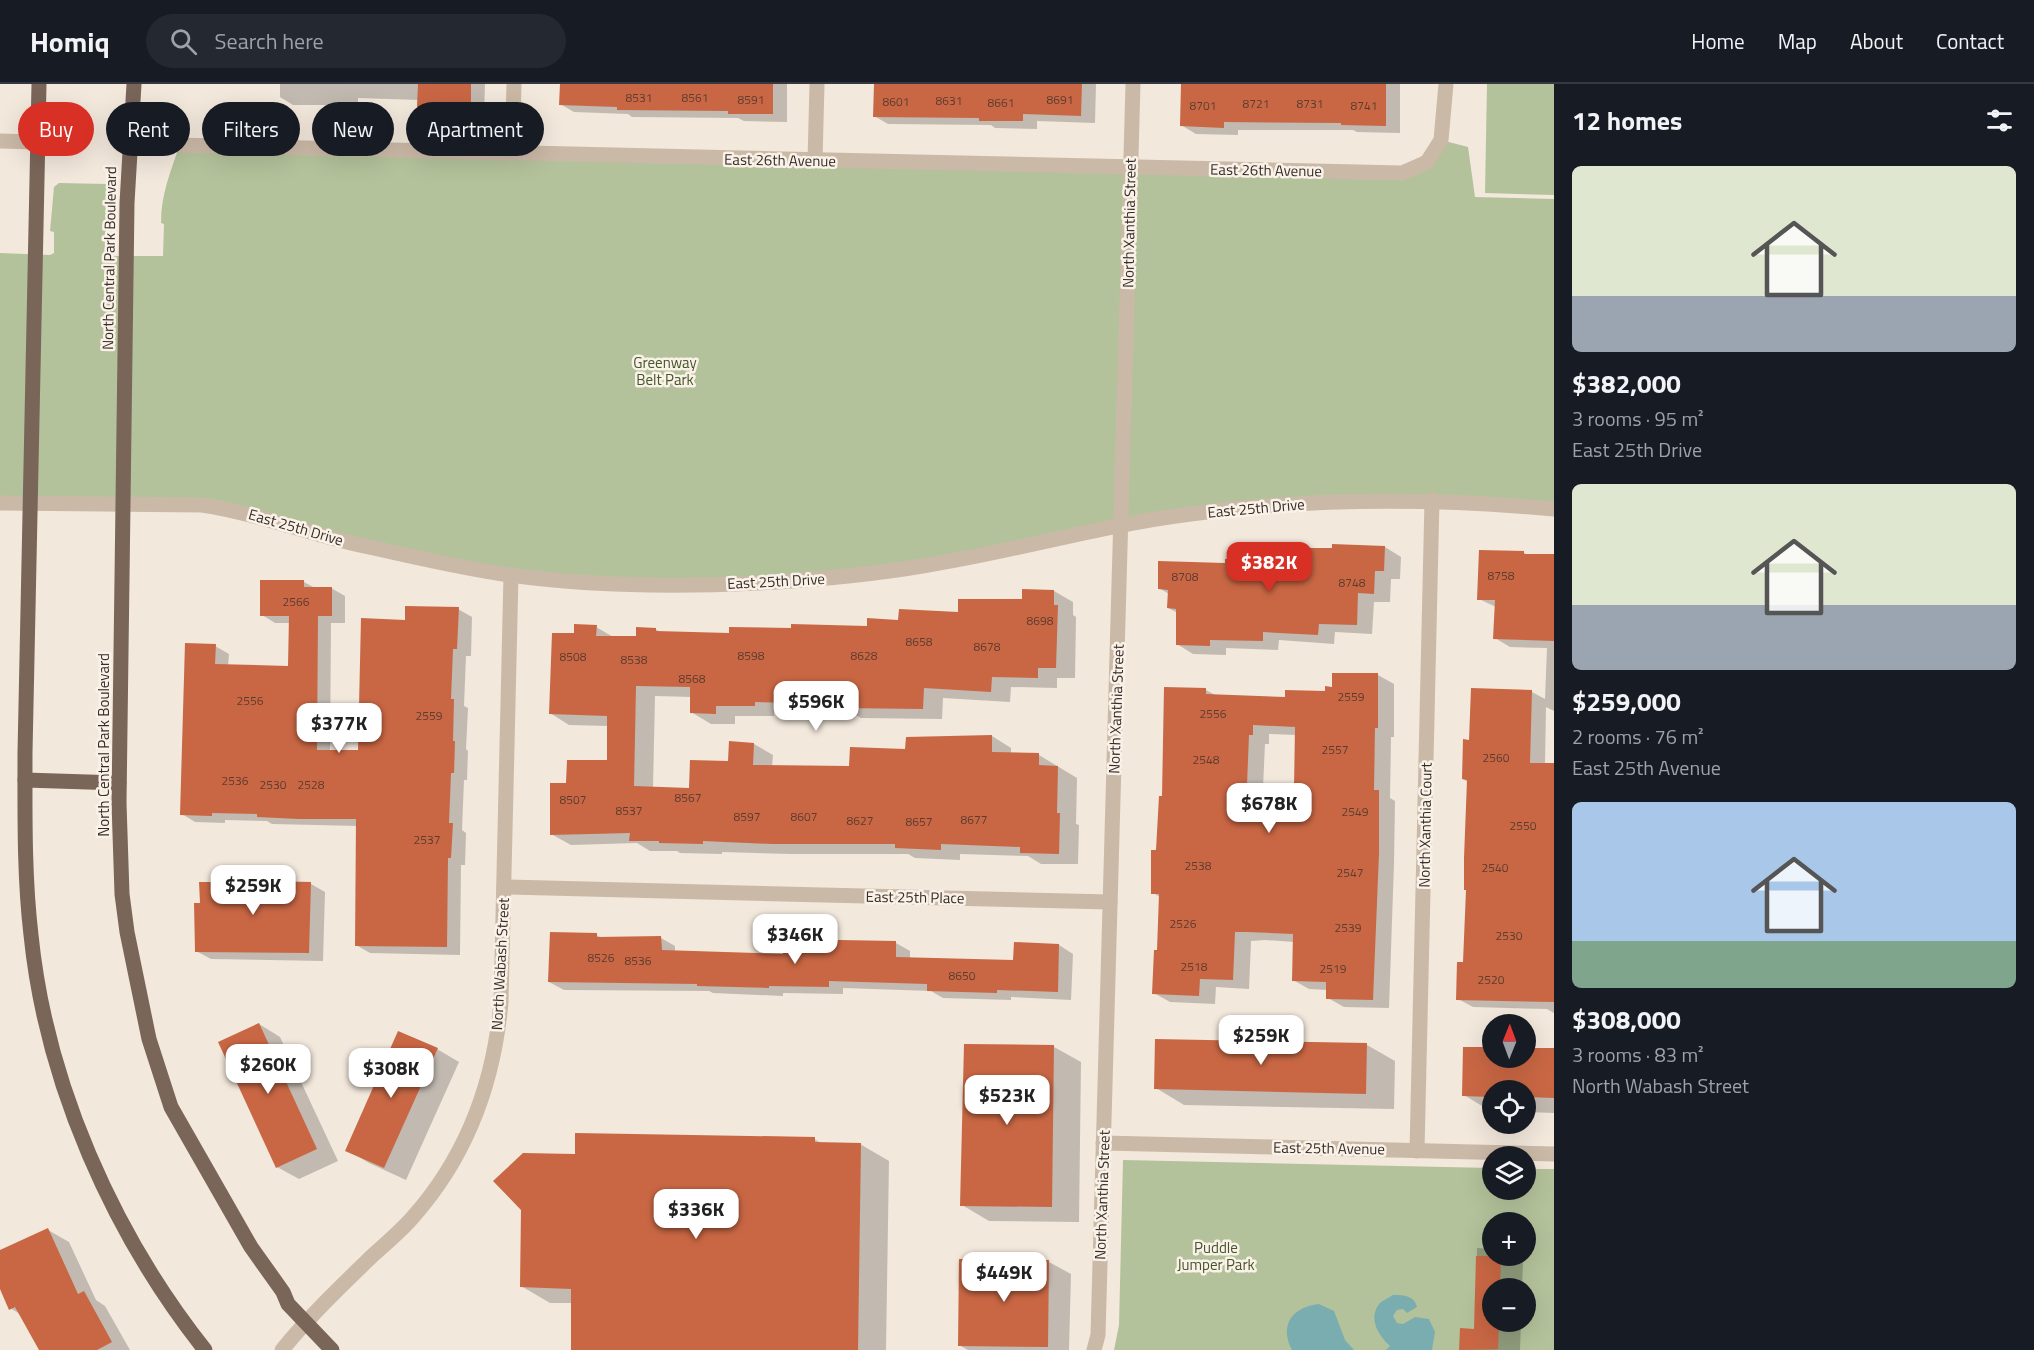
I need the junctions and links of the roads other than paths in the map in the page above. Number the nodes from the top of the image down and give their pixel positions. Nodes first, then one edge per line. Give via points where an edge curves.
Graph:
1 (39, 84) edge
2 (134, 84) edge
3 (514, 84) edge
4 (817, 84) edge
5 (1133, 84) edge
6 (1446, 84) edge
7 (38, 102) edge
8 (133, 102) edge
9 (513, 102) edge
10 (0, 141) edge
11 (18, 141) edge
12 (190, 146) edge
13 (406, 151) edge
14 (544, 155) edge
15 (37, 156) edge
16 (129, 156) edge
17 (815, 160) junction
18 (1131, 167) junction
19 (1432, 500) junction
20 (0, 503) edge
21 (29, 503) junction
22 (122, 505) junction
23 (1554, 509) edge
24 (1121, 525) junction
25 (511, 575) junction
26 (25, 780) junction
27 (119, 783) junction
28 (504, 887) junction
29 (1110, 902) junction
30 (1103, 1143) junction
31 (1417, 1150) junction
32 (1554, 1154) edge
33 (305, 1322) junction
34 (1099, 1342) edge
35 (205, 1350) edge
36 (282, 1350) edge
37 (332, 1350) edge
38 (1094, 1350) edge

1 - 7 main road
2 - 8 main road, North Central Park Boulevard
3 - 9 street
4 - 17 street
5 - 18 street, North Xanthia Street
6 - 18 street, East 26th Avenue via 1441,140 1427,162 1402,173
10 - 11 street
12 - 13 street, East 26th Avenue
14 - 17 street, East 26th Avenue
15 - 21 main road
16 - 22 main road, North Central Park Boulevard
17 - 18 street, East 26th Avenue
18 - 24 street, North Xanthia Street
19 - 23 street, East 25th Drive
19 - 24 street, East 25th Drive via 1272,506 1191,513
19 - 31 street, North Xanthia Court
20 - 21 street, East 25th Drive
21 - 22 street, East 25th Drive
21 - 26 main road
22 - 25 street, East 25th Drive via 232,509 345,542
22 - 27 main road, North Central Park Boulevard
24 - 25 street, East 25th Drive via 929,565 856,575 682,585
24 - 29 street, North Xanthia Street
25 - 28 street, North Wabash Street
26 - 27 main road
26 - 35 main road via 31,937 66,1093 97,1172 125,1229
27 - 33 main road, North Central Park Boulevard via 126,932 149,1039 171,1107 251,1247 288,1304
28 - 29 street, East 25th Place
28 - 33 street, North Wabash Street via 496,1043 483,1096 469,1131 444,1176 412,1218
29 - 30 street, North Xanthia Street
30 - 31 street, East 25th Avenue
30 - 34 street, North Xanthia Street
31 - 32 street, East 25th Avenue
33 - 36 street, North Wabash Street
33 - 37 main road, North Central Park Boulevard
34 - 38 street, North Xanthia Street

